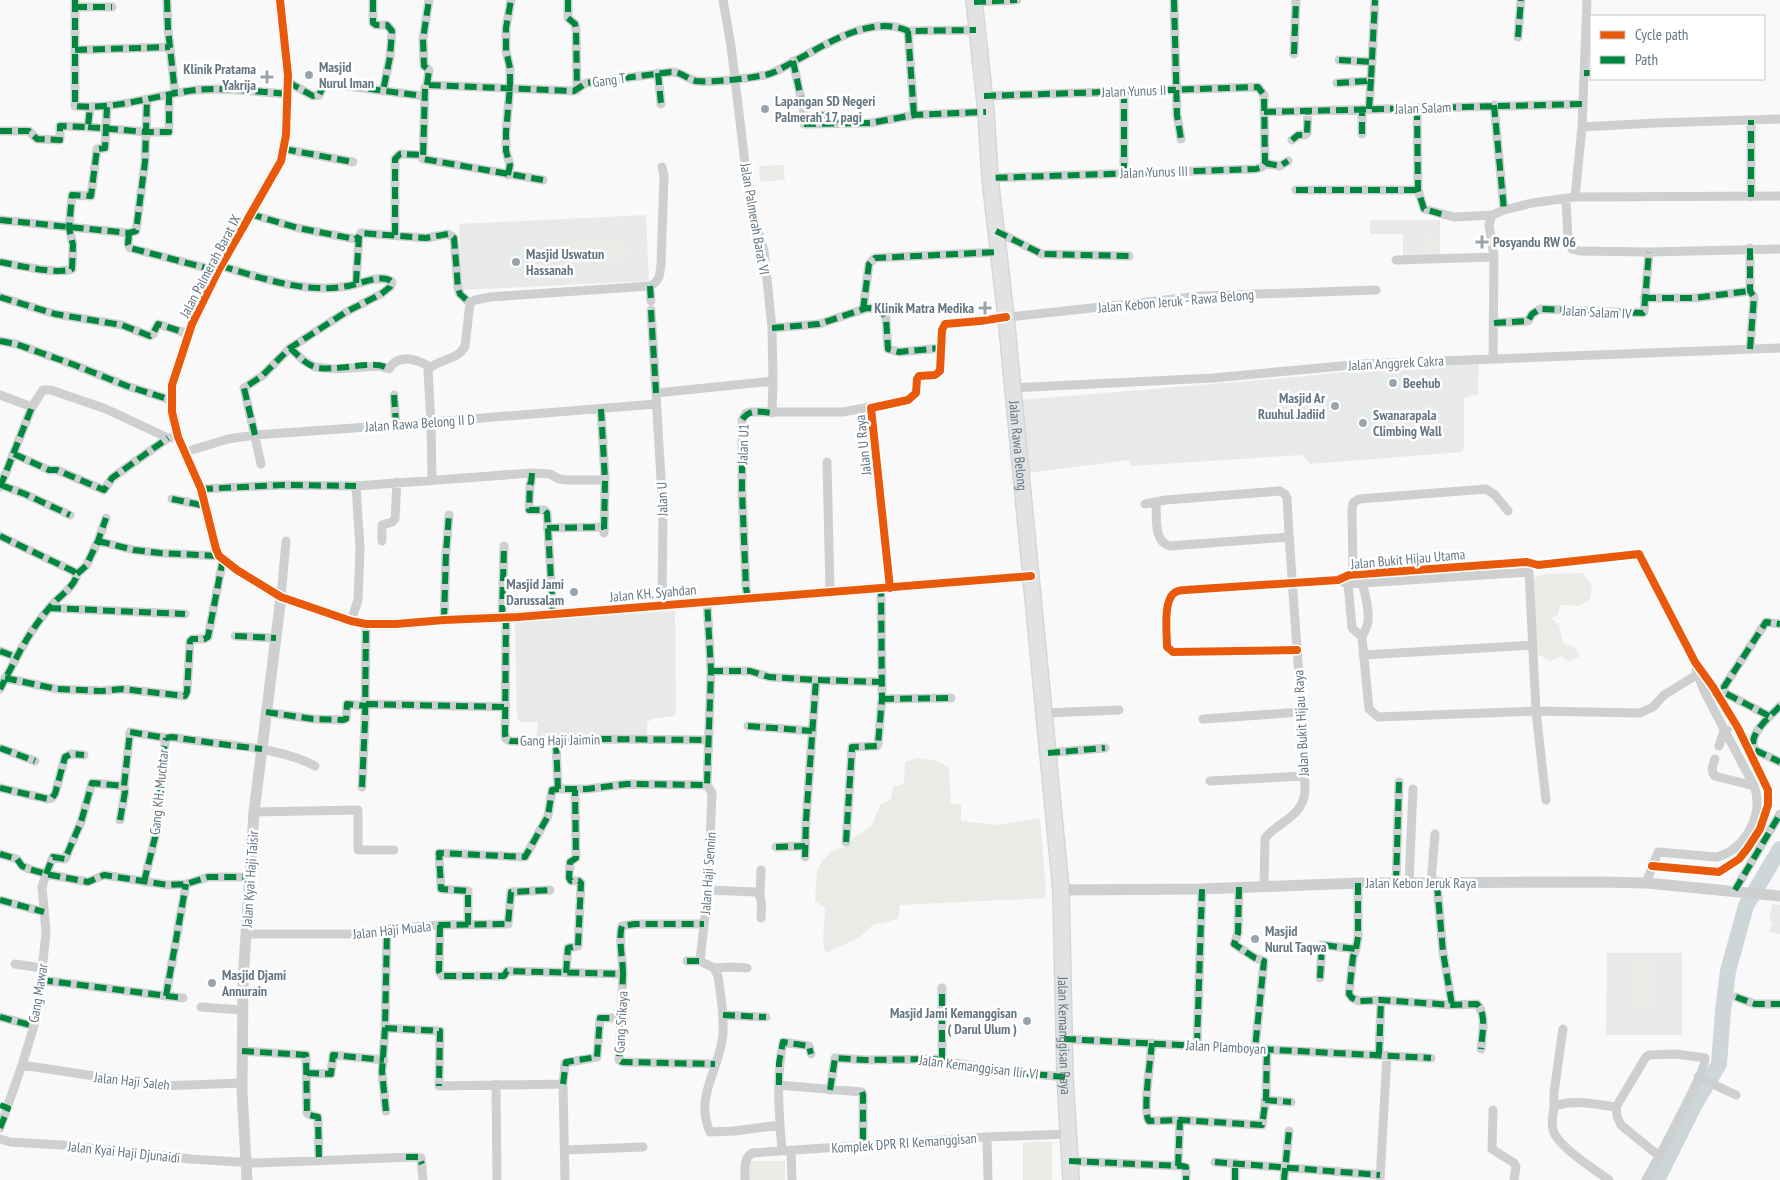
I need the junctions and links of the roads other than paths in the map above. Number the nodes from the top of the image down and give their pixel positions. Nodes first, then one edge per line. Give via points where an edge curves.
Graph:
1 (167, 0) edge
2 (280, 0) edge
3 (373, 0) edge
4 (429, 0) edge
5 (511, 0) edge
6 (568, 0) edge
7 (723, 0) edge
8 (1017, 0) edge
9 (1174, 0) edge
10 (1296, 0) edge
11 (1375, 0) edge
12 (1521, 0) edge
13 (1587, 0) edge
14 (974, 1) edge
15 (75, 4) edge
16 (112, 7) dead end
17 (976, 30) junction
18 (908, 31) junction
19 (1518, 37) dead end
20 (170, 47) junction
21 (75, 50) junction
22 (1294, 54) dead end
23 (1339, 60) dead end
24 (793, 62) junction
25 (1372, 62) junction
26 (658, 73) junction
27 (1588, 73) edge
28 (1371, 79) junction
29 (735, 82) junction
30 (1337, 83) dead end
31 (427, 85) junction
32 (510, 87) junction
33 (288, 88) junction
34 (577, 90) junction
35 (1176, 90) junction
36 (383, 91) junction
37 (1124, 91) junction
38 (172, 94) junction
39 (424, 96) junction
40 (984, 96) junction
41 (147, 100) junction
42 (661, 104) dead end
43 (1582, 104) junction
44 (1494, 105) junction
45 (107, 106) junction
46 (90, 107) junction
47 (1417, 108) junction
48 (1366, 109) junction
49 (1308, 111) junction
50 (986, 112) junction
51 (1264, 112) junction
52 (914, 115) junction
53 (1780, 119) edge
54 (1751, 120) junction
55 (804, 124) dead end
56 (837, 124) junction
57 (88, 127) junction
58 (1582, 127) junction
59 (107, 128) junction
60 (0, 131) edge
61 (146, 132) junction
62 (1362, 134) dead end
63 (1181, 139) dead end
64 (1292, 140) dead end
65 (284, 149) junction
66 (422, 155) junction
67 (1288, 160) dead end
68 (353, 162) dead end
69 (1265, 163) junction
70 (662, 167) dead end
71 (1124, 173) junction
72 (508, 175) junction
73 (990, 178) junction
74 (543, 180) dead end
75 (1296, 190) dead end
76 (1418, 190) junction
77 (1780, 196) edge
78 (1751, 197) junction
79 (1570, 198) junction
80 (1504, 210) junction
81 (250, 214) junction
82 (1492, 215) junction
83 (0, 220) edge
84 (69, 228) junction
85 (996, 230) junction
86 (129, 233) junction
87 (395, 235) junction
88 (359, 238) junction
89 (1750, 248) junction
90 (1780, 249) edge
91 (998, 252) junction
92 (1649, 252) junction
93 (1129, 256) dead end
94 (1494, 257) junction
95 (1396, 260) dead end
96 (0, 262) edge
97 (219, 269) junction
98 (356, 284) junction
99 (650, 286) junction
100 (1376, 290) dead end
101 (1750, 291) junction
102 (0, 298) edge
103 (1644, 298) junction
104 (470, 303) junction
105 (863, 310) junction
106 (1006, 317) junction
107 (1494, 323) junction
108 (772, 328) junction
109 (189, 334) junction
110 (0, 341) edge
111 (290, 348) junction
112 (941, 348) junction
113 (1780, 348) edge
114 (1750, 349) junction
115 (1493, 359) junction
116 (430, 368) junction
117 (773, 381) junction
118 (1012, 388) junction
119 (656, 393) junction
120 (0, 395) edge
121 (394, 395) dead end
122 (171, 400) junction
123 (656, 404) junction
124 (32, 407) junction
125 (870, 408) junction
126 (601, 409) junction
127 (772, 413) junction
128 (432, 422) junction
129 (396, 426) junction
130 (255, 434) junction
131 (173, 437) junction
132 (185, 452) junction
133 (14, 454) junction
134 (827, 462) dead end
135 (261, 464) dead end
136 (532, 473) junction
137 (432, 480) junction
138 (606, 480) junction
139 (397, 482) junction
140 (0, 486) edge
141 (356, 486) junction
142 (201, 489) junction
143 (172, 499) dead end
144 (1156, 502) junction
145 (1146, 504) dead end
146 (206, 506) junction
147 (1508, 511) dead end
148 (70, 515) dead end
149 (449, 515) dead end
150 (106, 518) dead end
151 (547, 528) junction
152 (0, 536) edge
153 (1289, 538) junction
154 (98, 541) junction
155 (286, 541) dead end
156 (382, 541) dead end
157 (504, 546) dead end
158 (221, 557) junction
159 (1528, 567) junction
160 (77, 574) junction
161 (1031, 576) junction
162 (1352, 576) junction
163 (1291, 584) junction
164 (1363, 584) junction
165 (886, 588) junction
166 (830, 592) junction
167 (281, 597) junction
168 (748, 599) junction
169 (707, 602) junction
170 (662, 605) junction
171 (49, 608) junction
172 (185, 614) dead end
173 (553, 614) junction
174 (504, 617) junction
175 (444, 620) junction
176 (351, 622) junction
177 (366, 624) junction
178 (1780, 624) edge
179 (235, 636) dead end
180 (1362, 637) junction
181 (276, 638) junction
182 (1533, 645) junction
183 (1297, 650) junction
184 (0, 651) edge
185 (1363, 655) junction
186 (16, 657) junction
187 (711, 671) junction
188 (1700, 672) junction
189 (5, 678) junction
190 (816, 680) junction
191 (882, 682) junction
192 (0, 689) edge
193 (952, 698) dead end
194 (882, 699) junction
195 (366, 705) junction
196 (1780, 706) edge
197 (506, 707) junction
198 (1118, 710) dead end
199 (1536, 711) junction
200 (266, 712) junction
201 (1302, 712) junction
202 (1044, 713) junction
203 (1769, 716) junction
204 (1203, 719) dead end
205 (748, 726) dead end
206 (1738, 728) junction
207 (812, 731) junction
208 (1724, 731) junction
209 (166, 738) junction
210 (707, 740) junction
211 (556, 742) junction
212 (1719, 746) dead end
213 (0, 748) edge
214 (262, 748) junction
215 (1105, 748) dead end
216 (1048, 753) junction
217 (84, 755) dead end
218 (1715, 759) dead end
219 (35, 761) dead end
220 (1780, 762) edge
221 (315, 766) dead end
222 (1304, 776) junction
223 (1210, 781) dead end
224 (1399, 782) dead end
225 (707, 785) junction
226 (124, 786) junction
227 (1754, 786) junction
228 (362, 787) dead end
229 (0, 788) edge
230 (558, 789) junction
231 (1413, 789) dead end
232 (575, 790) junction
233 (1546, 800) dead end
234 (254, 812) junction
235 (1780, 814) edge
236 (120, 820) dead end
237 (1436, 834) dead end
238 (846, 842) dead end
239 (805, 846) junction
240 (776, 847) dead end
241 (394, 850) dead end
242 (0, 854) edge
243 (805, 857) dead end
244 (1652, 866) junction
245 (761, 870) dead end
246 (1719, 872) junction
247 (46, 874) junction
248 (250, 877) junction
249 (144, 882) junction
250 (1358, 883) junction
251 (1396, 883) junction
252 (1409, 883) junction
253 (1434, 883) junction
254 (1646, 883) junction
255 (186, 884) junction
256 (1264, 886) junction
257 (1239, 887) junction
258 (1202, 889) junction
259 (1713, 889) junction
260 (550, 890) dead end
261 (708, 890) junction
262 (1061, 890) junction
263 (1741, 891) junction
264 (760, 895) junction
265 (1780, 896) edge
266 (0, 900) edge
267 (44, 912) junction
268 (761, 918) dead end
269 (704, 924) junction
270 (440, 925) junction
271 (468, 926) junction
272 (387, 929) junction
273 (246, 934) junction
274 (1356, 949) junction
275 (687, 961) dead end
276 (700, 961) junction
277 (16, 964) dead end
278 (42, 968) junction
279 (714, 968) junction
280 (747, 968) dead end
281 (566, 973) junction
282 (623, 974) junction
283 (1320, 978) dead end
284 (41, 980) junction
285 (942, 988) dead end
286 (166, 996) junction
287 (1736, 997) dead end
288 (184, 998) dead end
289 (1381, 1000) junction
290 (1780, 1004) edge
291 (1452, 1005) junction
292 (201, 1007) dead end
293 (242, 1010) junction
294 (723, 1015) junction
295 (0, 1017) edge
296 (766, 1017) dead end
297 (620, 1018) junction
298 (34, 1026) junction
299 (385, 1028) junction
300 (1563, 1030) dead end
301 (1064, 1038) junction
302 (1152, 1043) junction
303 (1196, 1046) junction
304 (1255, 1049) junction
305 (1267, 1049) junction
306 (1481, 1049) dead end
307 (242, 1051) junction
308 (811, 1054) dead end
309 (1383, 1055) junction
310 (1431, 1058) dead end
311 (384, 1060) junction
312 (942, 1060) junction
313 (715, 1064) junction
314 (22, 1066) junction
315 (307, 1073) junction
316 (1065, 1077) junction
317 (1701, 1078) junction
318 (242, 1083) junction
319 (496, 1084) junction
320 (563, 1084) junction
321 (779, 1084) junction
322 (830, 1090) junction
323 (1736, 1095) dead end
324 (1266, 1100) junction
325 (1291, 1102) dead end
326 (4, 1106) edge
327 (1554, 1107) junction
328 (1616, 1107) junction
329 (1493, 1110) dead end
330 (386, 1111) dead end
331 (1180, 1120) junction
332 (780, 1125) junction
333 (0, 1128) edge
334 (1289, 1131) dead end
335 (1068, 1134) junction
336 (987, 1137) junction
337 (0, 1140) edge
338 (863, 1146) junction
339 (643, 1147) dead end
340 (565, 1150) junction
341 (786, 1151) junction
342 (1659, 1156) junction
343 (319, 1161) junction
344 (1069, 1161) junction
345 (1215, 1162) dead end
346 (247, 1163) junction
347 (1235, 1163) junction
348 (1178, 1166) junction
349 (1285, 1167) junction
350 (1380, 1178) edge
351 (247, 1180) edge
352 (423, 1180) edge
353 (498, 1180) edge
354 (565, 1180) edge
355 (745, 1180) edge
356 (792, 1180) edge
357 (988, 1180) edge
358 (1071, 1180) edge
359 (1186, 1180) edge
360 (1235, 1180) edge
361 (1284, 1180) edge
362 (1514, 1180) edge
363 (1609, 1180) edge
364 (1646, 1180) edge

1 - 20 street
2 - 33 street, Jalan Palmerah Barat IX
3 - 36 street via 374,24 387,25 392,31
4 - 31 street via 422,39 424,66 430,70
5 - 32 street via 506,28
6 - 34 street via 568,18 576,24
7 - 29 street, Jalan Palmerah Barat VI
8 - 14 street
9 - 35 street
10 - 22 street
11 - 25 street
12 - 19 street
13 - 27 street
14 - 17 main road, Jalan Rawa Belong
15 - 16 street
15 - 21 street
17 - 18 street, Gang T
17 - 40 main road, Jalan Rawa Belong
18 - 24 street, Gang T via 876,26 845,34
18 - 52 street
20 - 21 street
20 - 38 street
21 - 46 street via 75,106
23 - 25 street
24 - 29 street, Gang T via 770,74
24 - 56 street via 805,117 831,114
25 - 28 street
26 - 29 street, Gang T via 678,72 697,81
26 - 34 street, Gang T via 586,82
26 - 42 street
27 - 43 street
28 - 30 street
28 - 48 street
29 - 108 street, Jalan Palmerah Barat VI via 754,217 764,252
31 - 32 street, Gang T
31 - 39 street
32 - 34 street, Gang T
32 - 72 street via 506,132 510,164
33 - 36 street via 313,96 331,84
33 - 38 street via 198,90
33 - 65 street, Jalan Palmerah Barat IX
35 - 37 street, Jalan Yunus II
35 - 51 street, Jalan Yunus II via 1258,87 1264,94
35 - 63 street
36 - 39 street
37 - 40 street, Jalan Yunus II
37 - 71 street
38 - 41 street
38 - 61 street via 169,132
39 - 66 street
40 - 50 main road, Jalan Rawa Belong
41 - 45 street
41 - 61 street
43 - 44 street, Jalan Salam
43 - 58 street
44 - 47 street, Jalan Salam
44 - 80 street
45 - 46 street
45 - 59 street
46 - 57 street
47 - 48 street, Jalan Salam
47 - 76 street
48 - 49 street, Jalan Salam
48 - 62 street
49 - 51 street, Jalan Salam
49 - 64 street via 1307,134
50 - 52 street
50 - 73 main road, Jalan Rawa Belong
51 - 69 street
52 - 56 street via 870,123
53 - 54 street
54 - 58 street
54 - 78 street
55 - 56 street
57 - 59 street
57 - 60 street via 60,126 60,143 37,139 29,131
58 - 79 street
59 - 61 street
59 - 84 street via 105,148 97,149 91,196 72,195
61 - 86 street via 137,227 136,231
65 - 68 street
65 - 81 street, Jalan Palmerah Barat IX via 281,161
66 - 72 street via 423,159
66 - 87 street via 396,156
67 - 69 street, Jalan Yunus III via 1280,166
69 - 71 street, Jalan Yunus III via 1256,169
70 - 99 street via 660,275
71 - 73 street, Jalan Yunus III
72 - 74 street
73 - 85 main road, Jalan Rawa Belong
75 - 76 street
76 - 82 street via 1424,209 1454,217
77 - 78 street
78 - 79 street
79 - 80 street
79 - 92 street via 1568,241 1572,249
80 - 82 street
81 - 88 street via 298,228
81 - 97 street, Jalan Palmerah Barat IX
82 - 94 street via 1489,225
83 - 84 street
84 - 86 street
84 - 96 street via 74,245 71,270
85 - 91 main road, Jalan Rawa Belong
85 - 93 street via 1042,254
86 - 97 street via 128,244 132,249
87 - 88 street via 363,232
87 - 104 street via 454,236 458,288
88 - 98 street
89 - 90 street
89 - 92 street
89 - 101 street
91 - 105 street via 875,258 869,264
91 - 106 main road, Jalan Rawa Belong
92 - 103 street, Jalan Salam IV
94 - 95 street
94 - 107 street
97 - 98 street via 289,285 319,288
97 - 109 street, Jalan Palmerah Barat IX
98 - 111 street via 385,278 392,282 386,290
99 - 104 street via 490,297
99 - 119 street, Jalan U
100 - 106 street, Jalan Kebon Jeruk - Rawa Belong via 1201,296
101 - 103 street via 1694,298
101 - 114 street via 1754,297
102 - 109 street via 55,314 122,325 150,336 158,324
103 - 107 street, Jalan Salam IV via 1644,312 1640,314 1540,309 1528,321
104 - 116 street via 463,350
105 - 108 street via 819,324
105 - 112 street via 881,309 886,318 888,349 899,352
106 - 112 street, Jalan U Raya via 945,324
106 - 118 main road, Jalan Rawa Belong
107 - 115 street
108 - 117 street, Jalan Palmerah Barat VI
109 - 122 street, Jalan Palmerah Barat IX via 172,385
110 - 122 street
111 - 116 street via 309,365 323,369 380,366 389,369 402,359 420,362
111 - 130 street via 267,372 244,388
112 - 125 street, Jalan U Raya via 940,371 935,375 919,376 914,396
113 - 114 street, Jalan Anggrek Cakra
114 - 115 street, Jalan Anggrek Cakra
115 - 118 street, Jalan Anggrek Cakra via 1362,364 1214,378
116 - 128 street
117 - 119 street
117 - 127 street
118 - 161 main road, Jalan Rawa Belong
119 - 123 street, Jalan U
120 - 124 street
121 - 129 street
122 - 131 street, Jalan Palmerah Barat IX
123 - 126 street, Jalan Rawa Belong II D
123 - 170 street, Jalan U via 663,513
124 - 131 street via 41,391 51,390
124 - 133 street
125 - 127 street, Jalan U1 via 844,412
125 - 165 street, Jalan U Raya
126 - 128 street, Jalan Rawa Belong II D
126 - 138 street
127 - 168 street, Jalan U1 via 750,412 742,420
128 - 129 street, Jalan Rawa Belong II D
128 - 137 street
129 - 130 street, Jalan Rawa Belong II D
130 - 132 street, Jalan Rawa Belong II D
130 - 135 street
131 - 132 street, Jalan Palmerah Barat IX
131 - 133 street via 112,478 104,490
132 - 142 street, Jalan Palmerah Barat IX
133 - 140 street
134 - 166 street
136 - 137 street
136 - 138 street via 568,480
136 - 151 street via 529,510 544,510
137 - 139 street
138 - 151 street via 604,530
139 - 141 street
139 - 156 street via 395,519 382,525
140 - 148 street
141 - 142 street
141 - 176 street via 360,548 358,600
142 - 146 street, Jalan Palmerah Barat IX
143 - 146 street
144 - 145 street
144 - 153 street via 1158,537 1170,546
144 - 153 street, Jalan Bukit Hijau Raya via 1280,491 1286,498
146 - 158 street, Jalan Palmerah Barat IX via 216,549
147 - 162 street via 1486,488 1359,498 1352,509
149 - 175 street
150 - 154 street
151 - 173 street
152 - 160 street
153 - 163 street, Jalan Bukit Hijau Raya
154 - 158 street via 134,550
154 - 160 street via 86,566
155 - 167 street
157 - 174 street, Gang Haji Jaimin
158 - 167 street
158 - 189 street via 208,637 190,641 185,696 122,689 57,689
159 - 162 street, Jalan Bukit Hijau Utama
159 - 164 street, Jalan Bukit Hijau Utama
159 - 182 street
159 - 188 street via 1639,554
160 - 171 street via 74,583
161 - 165 street, Jalan KH. Syahdan
161 - 202 main road, Jalan Rawa Belong
162 - 163 street, Jalan Bukit Hijau Utama
162 - 164 street, Jalan Bukit Hijau Utama
162 - 164 street
162 - 180 street via 1352,628
163 - 183 street, Jalan Bukit Hijau Raya
163 - 183 street, Jalan Bukit Hijau Utama via 1175,592 1169,598 1167,608 1167,647 1173,652
164 - 180 street via 1368,620
165 - 166 street, Jalan KH. Syahdan
165 - 191 street, Jalan U Raya
166 - 168 street, Jalan KH. Syahdan
167 - 176 street, Jalan KH. Syahdan
167 - 181 street, Jalan Kyai Haji Taisir
168 - 169 street, Jalan KH. Syahdan
169 - 170 street, Jalan KH. Syahdan
169 - 187 street, Jalan Haji Sennin
170 - 173 street, Jalan KH. Syahdan
171 - 172 street
171 - 186 street
173 - 174 street, Jalan KH. Syahdan
174 - 175 street, Jalan KH. Syahdan
174 - 197 street, Gang Haji Jaimin
175 - 177 street, Jalan KH. Syahdan
176 - 177 street, Jalan KH. Syahdan
177 - 195 street
178 - 203 street via 1766,622 1724,686 1725,692
179 - 181 street
180 - 185 street
181 - 200 street, Jalan Kyai Haji Taisir
182 - 185 street
182 - 199 street
183 - 201 street, Jalan Bukit Hijau Raya
184 - 186 street
185 - 199 street via 1369,709 1378,717
186 - 189 street
187 - 190 street via 750,671 769,677
187 - 210 street, Jalan Haji Sennin
188 - 199 street via 1664,695 1645,712
188 - 206 street
188 - 208 street
189 - 192 street
190 - 191 street
190 - 207 street
191 - 194 street, Jalan U Raya
193 - 194 street
194 - 238 street, Jalan U Raya via 877,746 852,747
195 - 197 street
195 - 200 street via 348,704 346,719 342,720
195 - 228 street
196 - 203 street
197 - 211 street, Gang Haji Jaimin via 506,739
198 - 202 street
199 - 233 street
200 - 214 street, Jalan Kyai Haji Taisir
201 - 204 street
201 - 222 street, Jalan Bukit Hijau Raya
202 - 216 main road, Jalan Rawa Belong
203 - 220 street via 1755,736 1753,746
205 - 207 street
206 - 208 street
206 - 246 street via 1768,790 1768,805 1760,829 1748,849
207 - 239 street
208 - 212 street
208 - 227 street
209 - 214 street, Gang KH. Muchtar
209 - 226 street via 130,732
209 - 249 street, Gang KH. Muchtar via 159,821
210 - 211 street, Gang Haji Jaimin
210 - 225 street, Jalan Haji Sennin
211 - 230 street
213 - 219 street
214 - 221 street
214 - 234 street, Jalan Kyai Haji Taisir
215 - 216 street
216 - 262 main road, Jalan Rawa Belong
217 - 229 street via 64,757 55,794 50,799
218 - 227 street via 1712,772 1715,776
222 - 223 street
222 - 256 street, Jalan Bukit Hijau Raya via 1304,799 1300,808 1265,838
224 - 251 street
225 - 232 street via 627,784
225 - 261 street, Jalan Haji Sennin via 712,793
226 - 236 street
226 - 247 street via 92,783 81,822 65,860 54,857
227 - 244 street via 1757,812 1740,844 1716,857 1658,852
230 - 232 street
230 - 271 street via 552,790 548,816 525,857 439,853 441,889 468,892
231 - 252 street
232 - 281 street via 576,858 570,862 569,878 581,883 578,946 568,948
234 - 241 street via 359,810 358,850
234 - 248 street, Jalan Kyai Haji Taisir
235 - 263 street
237 - 253 street
239 - 240 street
239 - 243 street
242 - 247 street
244 - 246 street
244 - 254 street
245 - 264 street
246 - 259 street
247 - 249 street via 88,882 104,875
247 - 267 street, Gang Mawar via 42,891
248 - 255 street via 208,877
248 - 273 street, Jalan Kyai Haji Taisir
249 - 255 street
250 - 251 street, Jalan Kebon Jeruk Raya
250 - 256 street, Jalan Kebon Jeruk Raya
250 - 274 street
251 - 252 street, Jalan Kebon Jeruk Raya
252 - 253 street, Jalan Kebon Jeruk Raya
253 - 254 street, Jalan Kebon Jeruk Raya
253 - 291 street
254 - 259 street, Jalan Kebon Jeruk Raya
255 - 286 street
256 - 257 street, Jalan Kebon Jeruk Raya
257 - 258 street, Jalan Kebon Jeruk Raya
257 - 304 street via 1238,933 1234,944 1264,961
258 - 262 street, Jalan Kebon Jeruk Raya
258 - 303 street
259 - 263 street, Jalan Kebon Jeruk Raya
260 - 271 street, Jalan Haji Muala via 511,892 508,924
261 - 264 street via 756,892
261 - 269 street, Jalan Haji Sennin
262 - 301 main road, Jalan Kemanggisan Raya
263 - 265 street, Jalan Kebon Jeruk Raya
264 - 268 street
266 - 267 street
267 - 278 street, Gang Mawar via 46,932
269 - 276 street, Jalan Haji Sennin
269 - 282 street via 622,926
270 - 271 street, Jalan Haji Muala
270 - 272 street, Jalan Haji Muala
270 - 281 street, Gang Srikaya via 439,971 442,976 504,976 507,971
272 - 273 street, Jalan Haji Muala via 369,934
272 - 299 street
273 - 293 street, Jalan Kyai Haji Taisir
274 - 283 street via 1322,945
274 - 289 street via 1349,994 1359,1001
275 - 276 street
276 - 279 street
277 - 278 street
278 - 284 street, Gang Mawar
279 - 280 street
279 - 294 street
281 - 282 street, Gang Srikaya
282 - 297 street, Gang Srikaya
284 - 286 street
284 - 298 street, Gang Mawar
285 - 312 street
286 - 288 street
287 - 290 street via 1755,1004
289 - 291 street
289 - 309 street
291 - 306 street via 1477,1004 1482,1009
292 - 293 street
293 - 307 street, Jalan Kyai Haji Taisir
294 - 296 street
294 - 313 street
295 - 298 street
297 - 313 street, Gang Srikaya via 618,1056 622,1062
297 - 320 street via 600,1018 597,1057 566,1062
298 - 314 street, Gang Mawar
299 - 311 street
299 - 319 street via 440,1031 439,1086
300 - 327 street
301 - 302 street, Jalan Plamboyan
301 - 316 main road, Jalan Kemanggisan Raya
302 - 303 street, Jalan Plamboyan
302 - 331 street via 1147,1118
303 - 304 street, Jalan Plamboyan
304 - 305 street, Jalan Plamboyan
305 - 309 street, Jalan Plamboyan
305 - 324 street
307 - 315 street via 305,1054
307 - 318 street, Jalan Kyai Haji Taisir
308 - 321 street via 809,1046 783,1042
309 - 310 street, Jalan Plamboyan
309 - 350 street
311 - 315 street via 333,1055 331,1074
311 - 330 street
312 - 316 street, Jalan Kemanggisan Ilir VI via 1000,1071
312 - 322 street, Jalan Kemanggisan Ilir VI via 835,1058
313 - 332 street via 705,1096 704,1116 710,1132
314 - 318 street, Jalan Haji Saleh via 160,1086
314 - 326 street, Gang Mawar
315 - 343 street via 307,1113 318,1117
316 - 335 main road, Jalan Kemanggisan Raya
317 - 323 street
317 - 328 street via 1705,1058 1649,1055
317 - 342 street
318 - 346 street, Jalan Kyai Haji Taisir
319 - 320 street
319 - 353 street
320 - 340 street
321 - 322 street
321 - 332 street
322 - 338 street via 862,1092
324 - 325 street
324 - 331 street via 1262,1125
326 - 333 street, Gang Mawar
327 - 328 street via 1570,1103
327 - 363 street via 1554,1132 1561,1144
328 - 342 street via 1621,1125
329 - 362 street via 1492,1149 1514,1163
331 - 348 street
332 - 341 street
334 - 349 street
335 - 336 street, Komplek DPR RI Kemanggisan
335 - 344 main road, Jalan Kemanggisan Raya
336 - 338 street, Komplek DPR RI Kemanggisan
336 - 357 street
337 - 346 street, Jalan Kyai Haji Djunaidi
338 - 341 street, Komplek DPR RI Kemanggisan
339 - 340 street
340 - 354 street
341 - 355 street, Komplek DPR RI Kemanggisan via 752,1153 745,1162
341 - 356 street
342 - 364 street
343 - 346 street, Jalan Kyai Haji Djunaidi
343 - 352 street, Jalan Kyai Haji Djunaidi via 419,1157
344 - 348 street
344 - 358 main road, Jalan Kemanggisan Raya
345 - 347 street
346 - 351 street, Jalan Kyai Haji Taisir
347 - 349 street
347 - 360 street
348 - 359 street via 1186,1167
349 - 350 street
349 - 361 street

